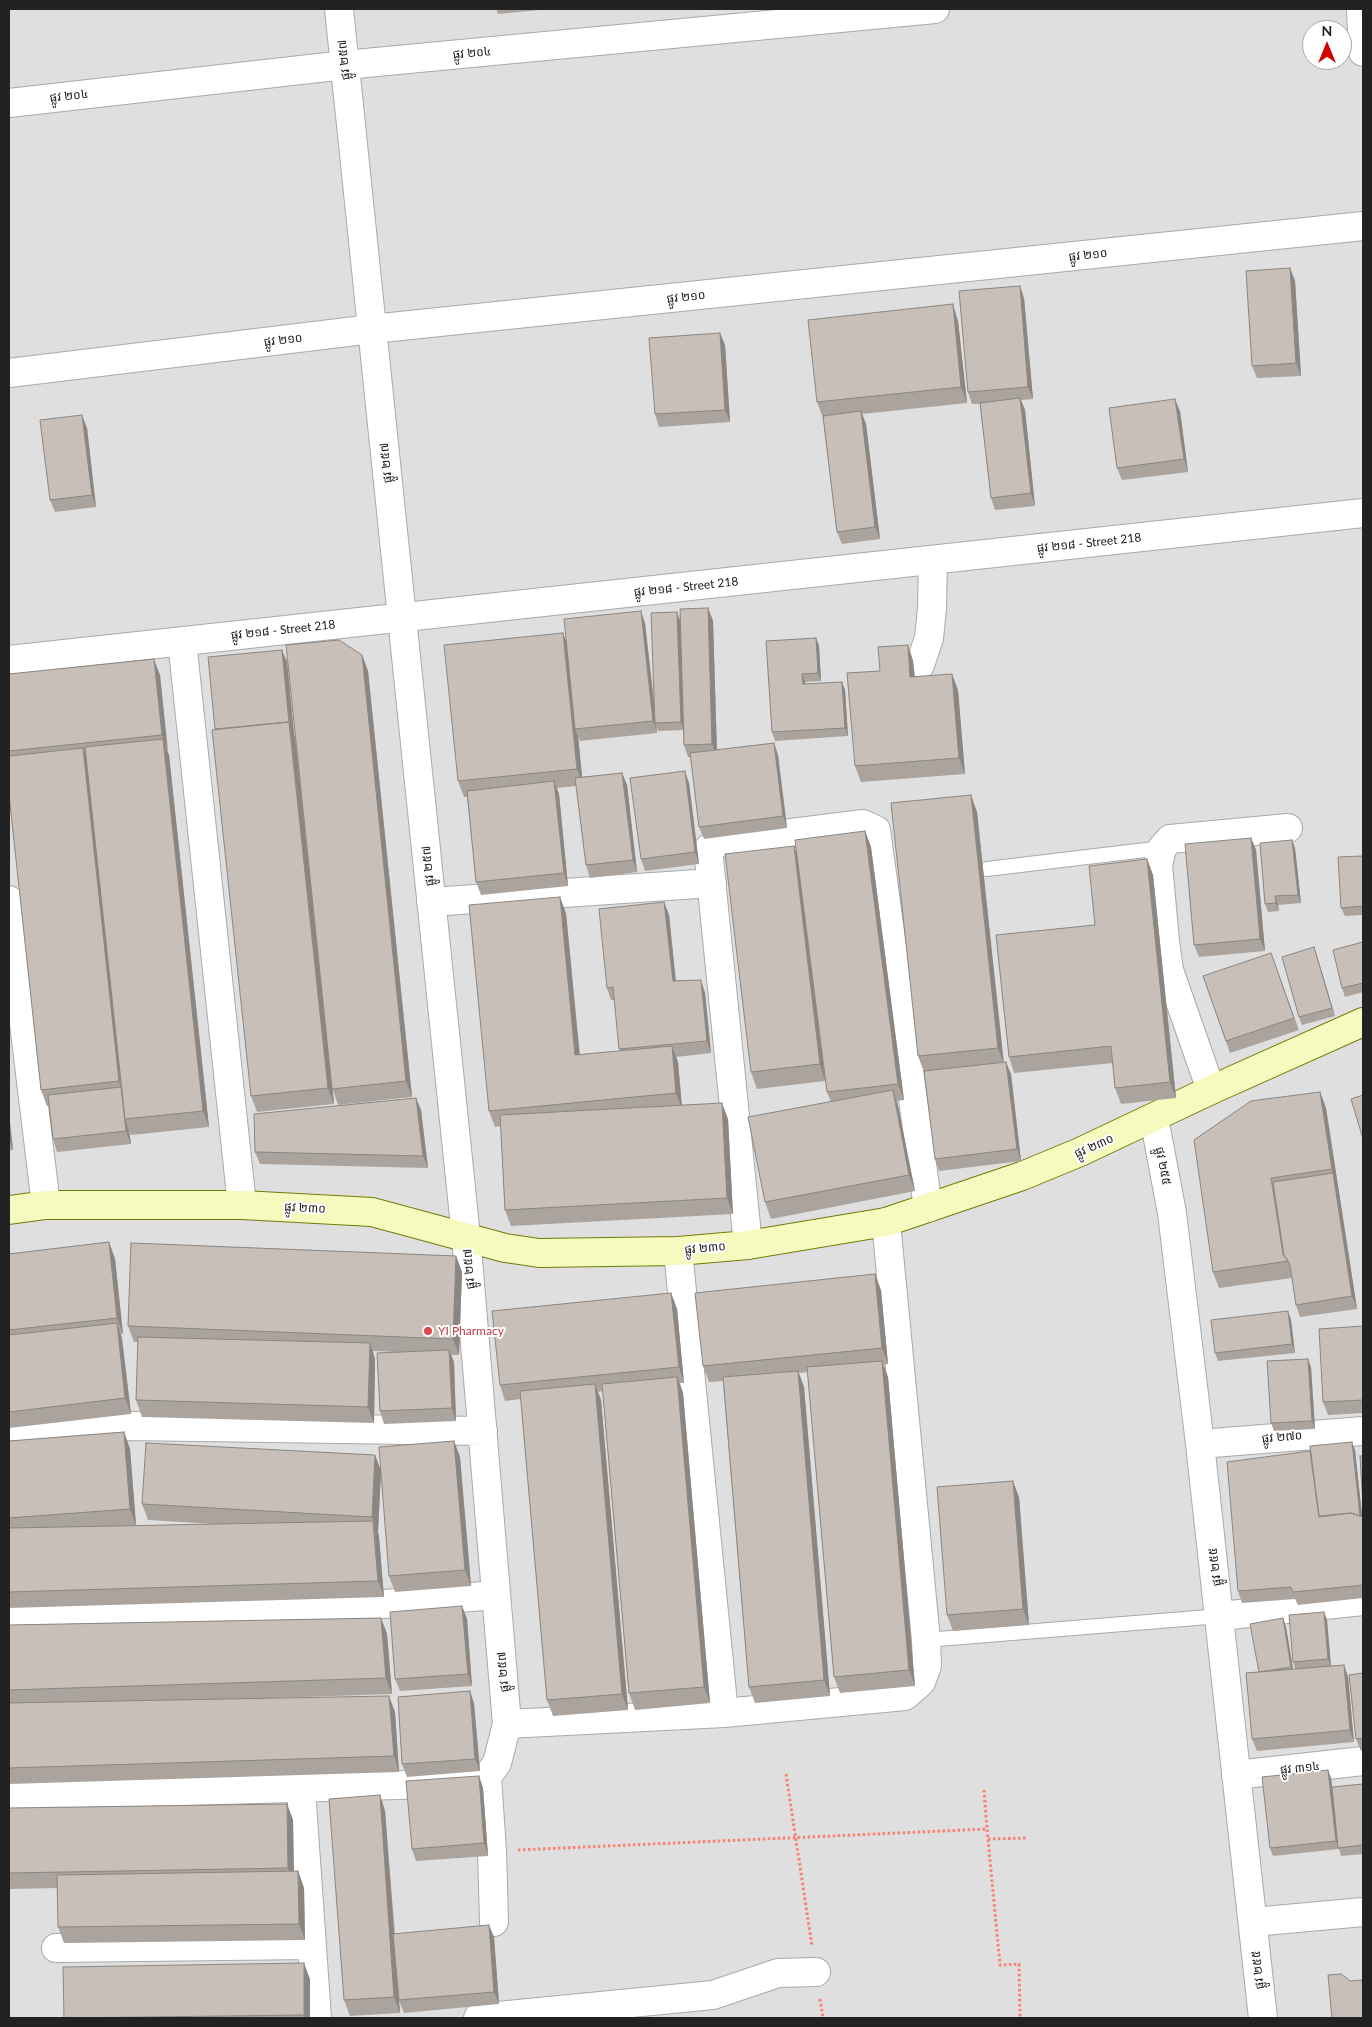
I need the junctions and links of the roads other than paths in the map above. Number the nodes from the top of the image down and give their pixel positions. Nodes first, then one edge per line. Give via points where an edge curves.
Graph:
1 (339, 9) edge
2 (935, 9) edge
3 (1360, 9) edge
4 (1363, 47) edge
5 (1363, 52) edge
6 (345, 65) junction
7 (9, 103) edge
8 (1363, 226) edge
9 (372, 330) junction
10 (9, 373) edge
11 (1363, 513) edge
12 (933, 560) junction
13 (402, 618) junction
14 (182, 641) junction
15 (9, 660) edge
16 (920, 665) dead end
17 (1288, 828) dead end
18 (1162, 848) junction
19 (987, 869) dead end
20 (712, 883) junction
21 (9, 900) edge
22 (431, 902) junction
23 (1363, 1022) edge
24 (1211, 1090) junction
25 (1154, 1118) junction
26 (46, 1205) junction
27 (242, 1205) junction
28 (928, 1208) junction
29 (9, 1210) edge
30 (886, 1222) junction
31 (466, 1236) junction
32 (748, 1245) junction
33 (678, 1250) junction
34 (483, 1431) junction
35 (1363, 1431) edge
36 (9, 1436) edge
37 (1200, 1444) junction
38 (496, 1596) junction
39 (1363, 1601) edge
40 (9, 1616) edge
41 (1221, 1616) junction
42 (926, 1640) junction
43 (724, 1713) junction
44 (507, 1724) junction
45 (1363, 1761) edge
46 (1236, 1775) junction
47 (487, 1777) junction
48 (301, 1788) junction
49 (9, 1796) edge
50 (1363, 1912) edge
51 (494, 1922) dead end
52 (1253, 1922) junction
53 (312, 1945) junction
54 (56, 1948) edge
55 (816, 1972) road end
56 (318, 2018) edge
57 (478, 2018) edge
58 (1263, 2018) edge

1 - 6 street, ផ្លូវ ២៥៧
2 - 6 street, ផ្លូវ ២០៤
3 - 4 street
4 - 5 street
6 - 7 street, ផ្លូវ ២០៤
6 - 9 street, ផ្លូវ ២៥៧
8 - 9 street, ផ្លូវ ២១០
9 - 10 street, ផ្លូវ ២១០
9 - 13 street, ផ្លូវ ២៥៧
11 - 12 street, ផ្លូវ ២១៨ - Street 218
12 - 13 street, ផ្លូវ ២១៨ - Street 218
12 - 16 street via 929,638
13 - 14 street, ផ្លូវ ២១៨ - Street 218
13 - 22 street, ផ្លូវ ២៥៧
14 - 15 street, ផ្លូវ ២១៨ - Street 218
14 - 27 street
17 - 18 street via 1170,839
18 - 19 lane
18 - 24 street via 1158,865 1169,970
20 - 22 street
20 - 28 street via 709,848 720,842 863,824 876,830
20 - 32 street
21 - 26 street
22 - 31 street, ផ្លូវ ២៥៧
23 - 24 street, ផ្លូវ ២៣០
24 - 25 street, ផ្លូវ ២៣០
25 - 28 street, ផ្លូវ ២៣០ via 1022,1176
25 - 37 street, ផ្លូវ ២៥៥ via 1172,1213
26 - 27 street, ផ្លូវ ២៣០
26 - 29 street, ផ្លូវ ២៣០
27 - 31 street, ផ្លូវ ២៣០ via 372,1212
28 - 30 street, ផ្លូវ ២៣០
30 - 32 street, ផ្លូវ ២៣០
30 - 42 street
31 - 33 street, ផ្លូវ ២៣០ via 505,1248 539,1253
31 - 34 street, ផ្លូវ ២៥៧
32 - 33 street, ផ្លូវ ២៣០
33 - 43 street
34 - 36 street via 127,1426
34 - 38 street, ផ្លូវ ២៥៧
35 - 37 street, ផ្លូវ ២៧០
37 - 41 street, ផ្លូវ ២៥៥
38 - 40 street via 359,1606
38 - 44 street, ផ្លូវ ២៥៧
39 - 41 street
41 - 42 lane
41 - 46 street, ផ្លូវ ២៥៥
42 - 43 street via 927,1666 921,1682 905,1696
43 - 44 street
44 - 47 street, ផ្លូវ ២៥៧ via 497,1763
45 - 46 street, ផ្លូវ ៣១៤
46 - 52 street, ផ្លូវ ២៥៥
47 - 48 street via 469,1783
47 - 51 street
48 - 49 street
48 - 53 street
50 - 52 street
52 - 58 street, ផ្លូវ ២៥៥
53 - 54 street
53 - 56 street
55 - 57 street via 778,1973 713,1994

